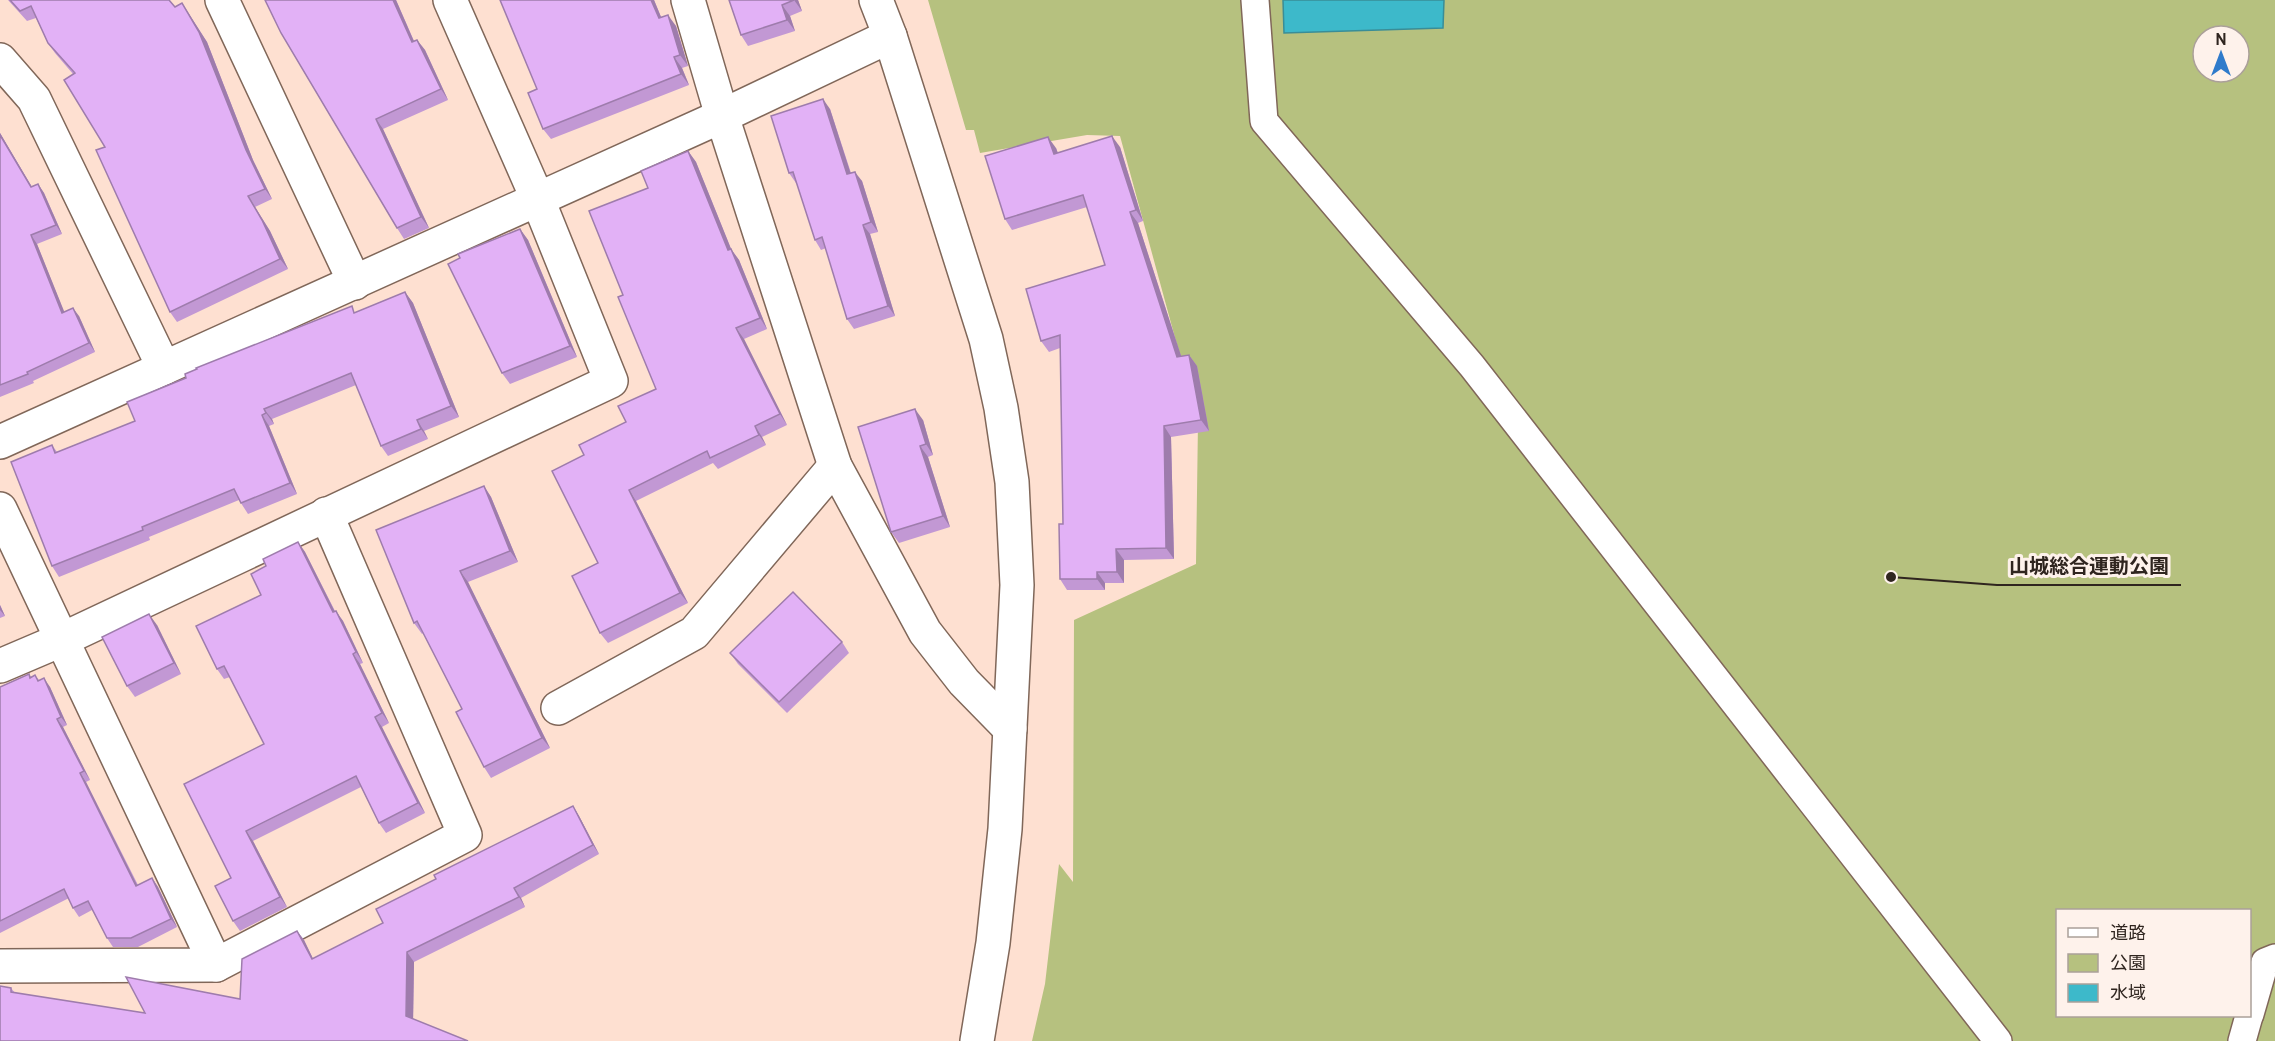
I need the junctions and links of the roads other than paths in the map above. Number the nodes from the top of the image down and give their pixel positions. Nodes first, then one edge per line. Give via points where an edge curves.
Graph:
1 (222, 0) edge
2 (450, 0) edge
3 (688, 0) edge
4 (876, 0) edge
5 (1255, 0) edge
6 (890, 36) junction
7 (0, 60) edge
8 (722, 116) junction
9 (538, 200) junction
10 (355, 283) junction
11 (164, 368) junction
12 (0, 442) edge
13 (835, 466) junction
14 (0, 509) edge
15 (326, 514) junction
16 (60, 639) junction
17 (0, 666) edge
18 (558, 708) dead end
19 (1010, 729) junction
20 (2275, 958) edge
21 (216, 965) junction
22 (0, 966) edge
23 (2251, 1008) edge
24 (2248, 1017) edge
25 (977, 1041) edge
26 (1998, 1041) edge
27 (2242, 1041) edge

1 - 10 street
2 - 9 street
3 - 8 street
4 - 6 street
5 - 26 lane via 1264,122 1472,366
6 - 8 street
6 - 19 street via 986,339 1001,408 1012,482 1017,585
7 - 11 street via 34,99
8 - 9 street
8 - 13 street
9 - 10 street
9 - 15 street via 611,381
10 - 11 street
11 - 12 street
13 - 18 street via 694,633
13 - 19 street via 924,632 964,682
14 - 16 street
15 - 16 street
15 - 21 street via 465,835
16 - 17 street
16 - 21 street
19 - 25 street via 1004,840
20 - 23 lane via 2265,962
21 - 22 street
24 - 27 lane

